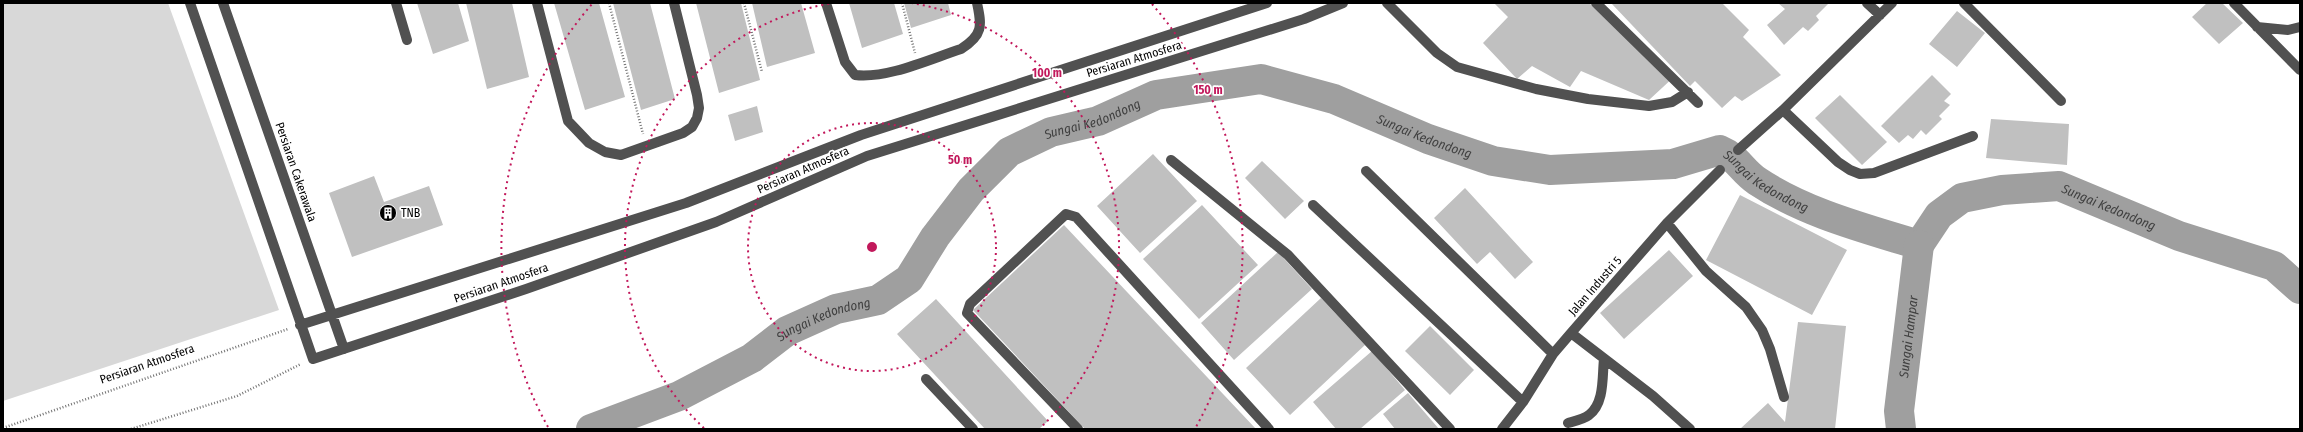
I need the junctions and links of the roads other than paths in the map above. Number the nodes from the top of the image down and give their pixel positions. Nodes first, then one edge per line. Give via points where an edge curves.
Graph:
1 (190, 3) edge
2 (224, 3) edge
3 (396, 3) edge
4 (537, 3) edge
5 (674, 3) edge
6 (826, 3) edge
7 (977, 3) edge
8 (1267, 3) edge
9 (1343, 3) edge
10 (1387, 3) edge
11 (1596, 3) edge
12 (1866, 3) edge
13 (1892, 3) edge
14 (1964, 3) edge
15 (2234, 3) edge
16 (1880, 15) junction
17 (2300, 26) edge
18 (2257, 27) junction
19 (407, 40) dead end
20 (2300, 70) edge
21 (1688, 92) junction
22 (2061, 101) dead end
23 (1698, 103) dead end
24 (1783, 110) junction
25 (1973, 136) dead end
26 (1738, 150) dead end
27 (1171, 160) dead end
28 (1720, 170) dead end
29 (1366, 171) dead end
30 (1313, 206) dead end
31 (1667, 223) junction
32 (332, 315) junction
33 (300, 325) junction
34 (1571, 333) junction
35 (344, 349) junction
36 (1553, 354) junction
37 (1604, 358) junction
38 (926, 379) dead end
39 (1784, 397) dead end
40 (1523, 402) junction
41 (1568, 423) dead end
42 (973, 429) edge
43 (1078, 429) edge
44 (1269, 429) edge
45 (1450, 429) edge
46 (1502, 429) edge
47 (1690, 429) edge

1 - 33 street
2 - 32 street, Persiaran Cakerawala
3 - 19 street
4 - 5 street via 568,121 588,143 605,152 621,154 683,134 692,127 697,118 699,108
6 - 7 street via 845,62 855,75 865,76 884,73 961,49 980,31
8 - 32 street, Persiaran Atmosfera via 861,135 686,203
9 - 35 street, Persiaran Atmosfera via 1304,19 866,156 716,222 526,289
10 - 21 street via 1437,53 1457,67 1536,89 1588,99 1649,106 1672,102
11 - 21 street
12 - 16 street
13 - 16 street
14 - 22 street
15 - 18 street
16 - 24 street
17 - 18 street via 2288,30
18 - 20 street
21 - 23 street
24 - 25 street via 1838,162 1860,174 1874,173
24 - 26 street
27 - 45 street via 1288,255
28 - 31 street, Jalan Industri 5
29 - 36 street
30 - 40 street
31 - 34 street, Jalan Industri 5
31 - 39 street via 1706,271 1746,307 1762,330
32 - 33 street, Persiaran Atmosfera
32 - 35 street, Persiaran Cakerawala
33 - 35 street, Persiaran Atmosfera via 312,359
34 - 36 street, Jalan Industri 5
34 - 37 street
36 - 40 street, Jalan Industri 5
37 - 41 street via 1601,390 1594,409 1589,415
37 - 47 street
38 - 42 street
40 - 46 street, Jalan Industri 5
43 - 44 street via 967,313 970,304 1066,214 1076,217

